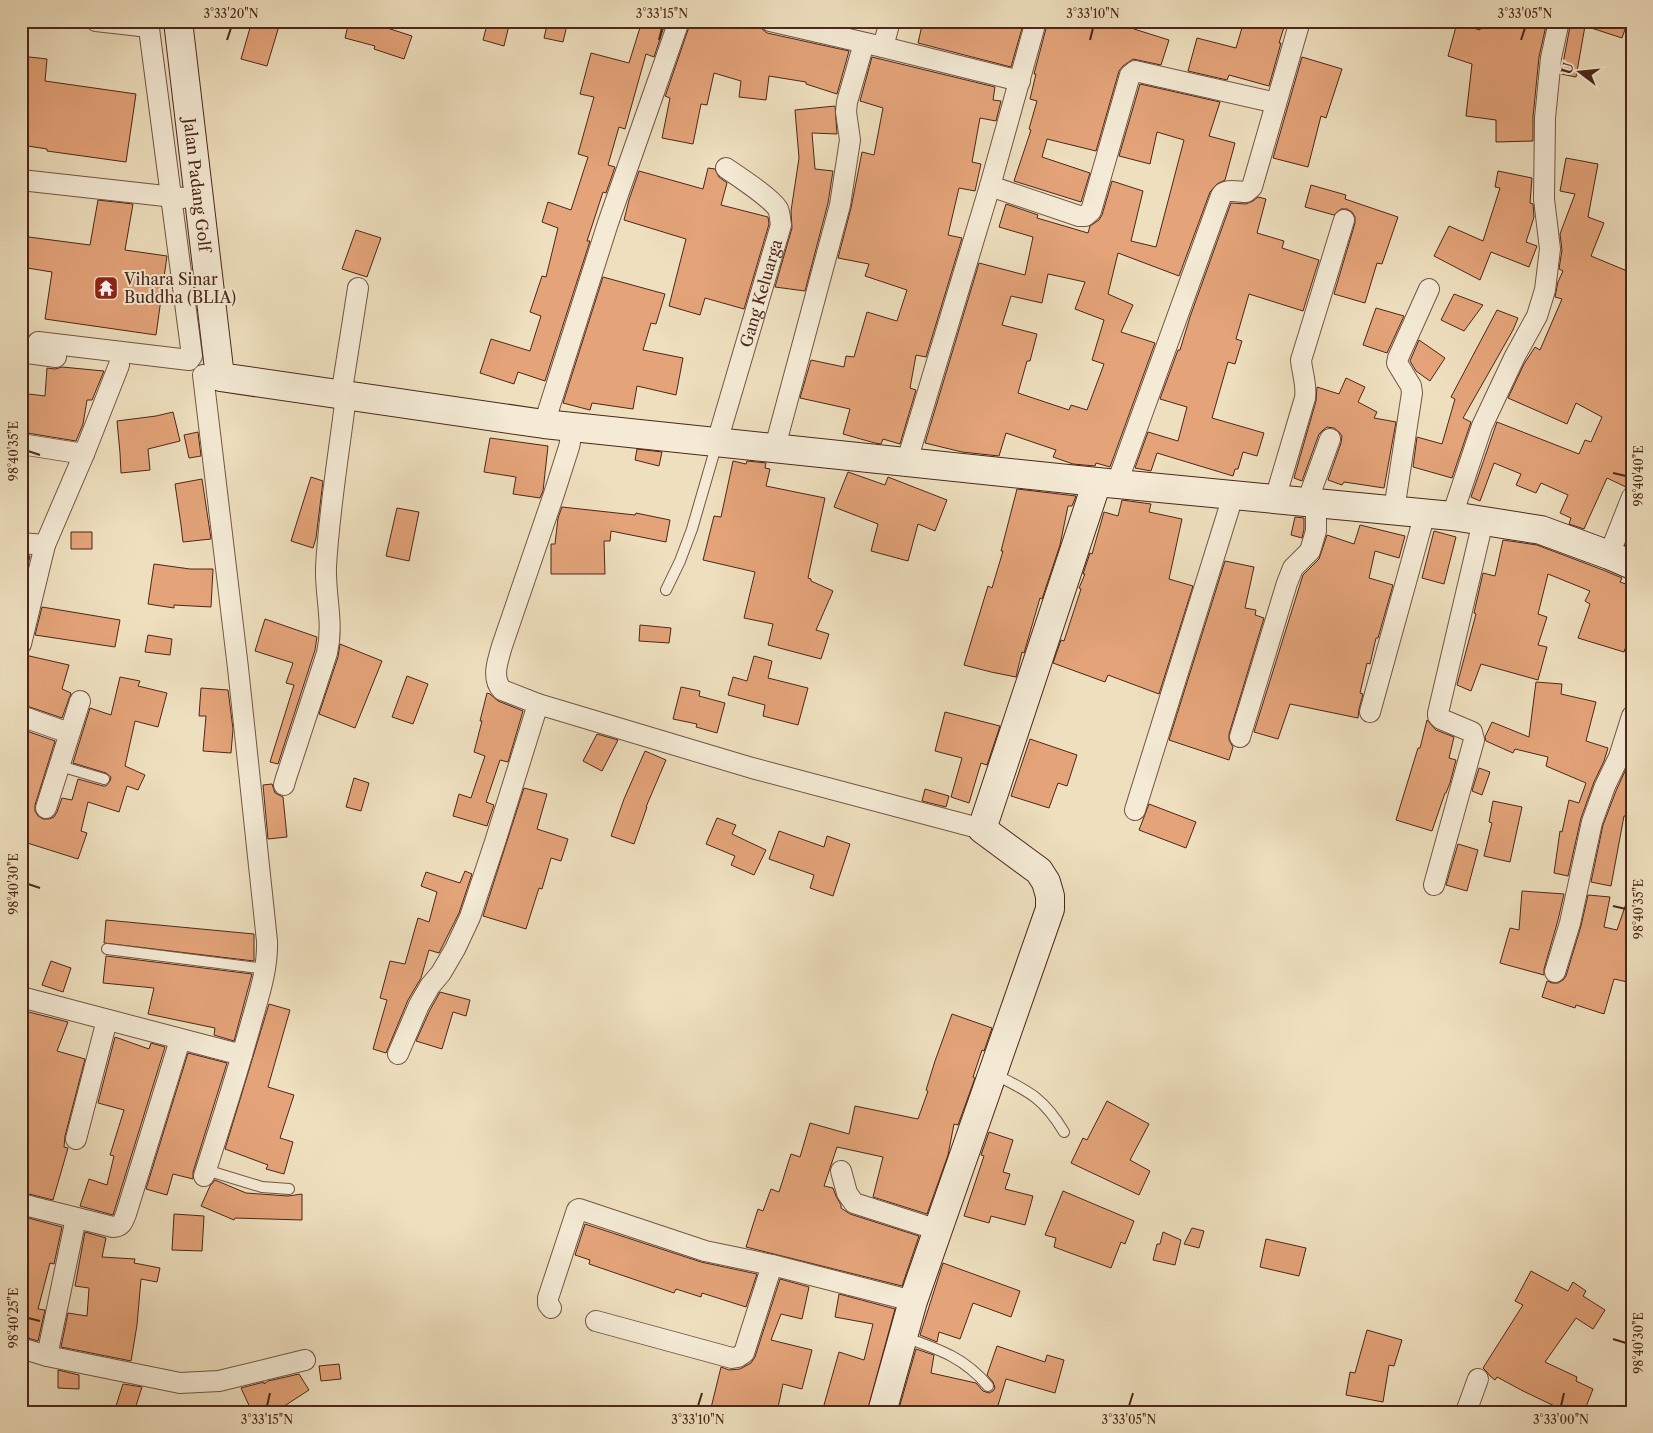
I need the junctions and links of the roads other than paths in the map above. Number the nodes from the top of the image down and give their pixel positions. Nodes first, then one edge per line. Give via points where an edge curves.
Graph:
1 (96, 21) edge
2 (178, 21) edge
3 (679, 21) edge
4 (770, 21) edge
5 (890, 21) edge
6 (1036, 21) edge
7 (1300, 21) edge
8 (1559, 21) edge
9 (148, 24) edge
10 (873, 45) junction
11 (1020, 81) junction
12 (1276, 103) junction
13 (726, 168) dead end
14 (21, 180) edge
15 (990, 186) junction
16 (170, 198) junction
17 (200, 199) junction
18 (1344, 220) dead end
19 (358, 288) dead end
20 (1429, 289) dead end
21 (38, 342) dead end
22 (21, 352) edge
23 (120, 366) junction
24 (212, 376) junction
25 (344, 396) junction
26 (544, 424) junction
27 (573, 427) junction
28 (1330, 438) dead end
29 (717, 442) junction
30 (21, 444) edge
31 (775, 447) junction
32 (84, 454) junction
33 (908, 461) junction
34 (1107, 483) junction
35 (1233, 496) junction
36 (1632, 497) edge
37 (1275, 499) junction
38 (1312, 502) junction
39 (1394, 510) junction
40 (1425, 513) junction
41 (1452, 516) junction
42 (1483, 521) junction
43 (21, 542) edge
44 (45, 545) junction
45 (1620, 560) edge
46 (666, 590) dead end
47 (21, 644) edge
48 (80, 701) dead end
49 (538, 704) junction
50 (1370, 712) dead end
51 (21, 716) edge
52 (1632, 716) edge
53 (69, 733) junction
54 (1240, 737) dead end
55 (60, 766) junction
56 (104, 779) dead end
57 (284, 785) dead end
58 (46, 808) dead end
59 (1136, 810) dead end
60 (982, 829) junction
61 (1434, 885) dead end
62 (107, 949) dead end
63 (266, 969) junction
64 (1555, 972) dead end
65 (21, 997) edge
66 (107, 1020) junction
67 (180, 1040) junction
68 (398, 1054) dead end
69 (242, 1056) junction
70 (993, 1073) junction
71 (1064, 1132) dead end
72 (76, 1139) dead end
73 (841, 1171) dead end
74 (205, 1173) joint
75 (289, 1189) dead end
76 (21, 1204) edge
77 (76, 1218) junction
78 (938, 1230) junction
79 (772, 1265) junction
80 (913, 1301) junction
81 (551, 1308) dead end
82 (596, 1321) dead end
83 (904, 1337) junction
84 (21, 1348) edge
85 (47, 1356) junction
86 (304, 1360) dead end
87 (1478, 1379) dead end
88 (988, 1386) dead end
89 (882, 1412) edge
90 (1466, 1412) edge

1 - 9 street
2 - 17 street, Jalan Padang Golf
3 - 26 street via 608,223
4 - 10 street
5 - 10 street
6 - 11 street
7 - 12 street
8 - 41 street via 1551,58 1545,118 1544,198 1550,249 1545,290 1537,316 1482,426
9 - 16 street
10 - 11 street
10 - 31 street via 847,102 850,140 840,205
11 - 15 street
12 - 15 street via 1132,72 1091,211 1085,216
12 - 34 street via 1252,187 1246,192 1226,191 1221,196
13 - 29 street, Gang Keluarga via 777,208 780,225
14 - 16 street
15 - 33 street
16 - 17 street
16 - 21 street via 190,360
17 - 24 street, Jalan Padang Golf
18 - 37 street via 1301,360 1305,398
19 - 25 street
20 - 39 street via 1397,363 1412,393
22 - 23 street
23 - 24 street
23 - 32 street
24 - 25 street
24 - 63 street via 239,678 268,941
25 - 26 street
25 - 57 street via 326,575 331,637
26 - 27 street
27 - 29 street
27 - 49 street via 496,669 498,686 502,690
28 - 38 street
29 - 31 street
29 - 46 lane via 692,529
30 - 32 street
31 - 33 street
32 - 44 street
33 - 34 street
34 - 35 street
34 - 60 street
35 - 37 street
35 - 59 street
36 - 45 street
37 - 38 street
38 - 39 street
38 - 54 street via 1316,532 1310,551 1293,568 1287,582
39 - 40 street
40 - 41 street
40 - 50 street
41 - 42 street
42 - 45 street via 1541,530
42 - 61 street via 1438,712 1441,719 1472,732 1474,740
43 - 44 street
44 - 47 street
48 - 53 street
49 - 60 street via 752,768
49 - 68 street via 470,917 455,949 419,1005
51 - 53 street
52 - 64 street via 1592,822 1570,923
53 - 55 street
55 - 56 lane
55 - 58 street
60 - 70 street via 1039,870 1050,896 1050,909
62 - 63 lane
63 - 69 street
65 - 66 street
66 - 67 street
66 - 72 street
67 - 69 street
67 - 77 street via 122,1223 113,1226
69 - 74 street
70 - 71 lane via 1041,1101
70 - 78 street
73 - 78 street via 854,1203
74 - 75 lane via 262,1187
76 - 77 street
77 - 85 street
78 - 80 street
79 - 80 street
79 - 81 street via 705,1251 579,1209 548,1298
79 - 82 street via 744,1353 738,1357
80 - 83 street
83 - 88 lane via 942,1350 966,1364
83 - 89 street
84 - 85 street
85 - 86 street via 180,1383 220,1381
87 - 90 street

